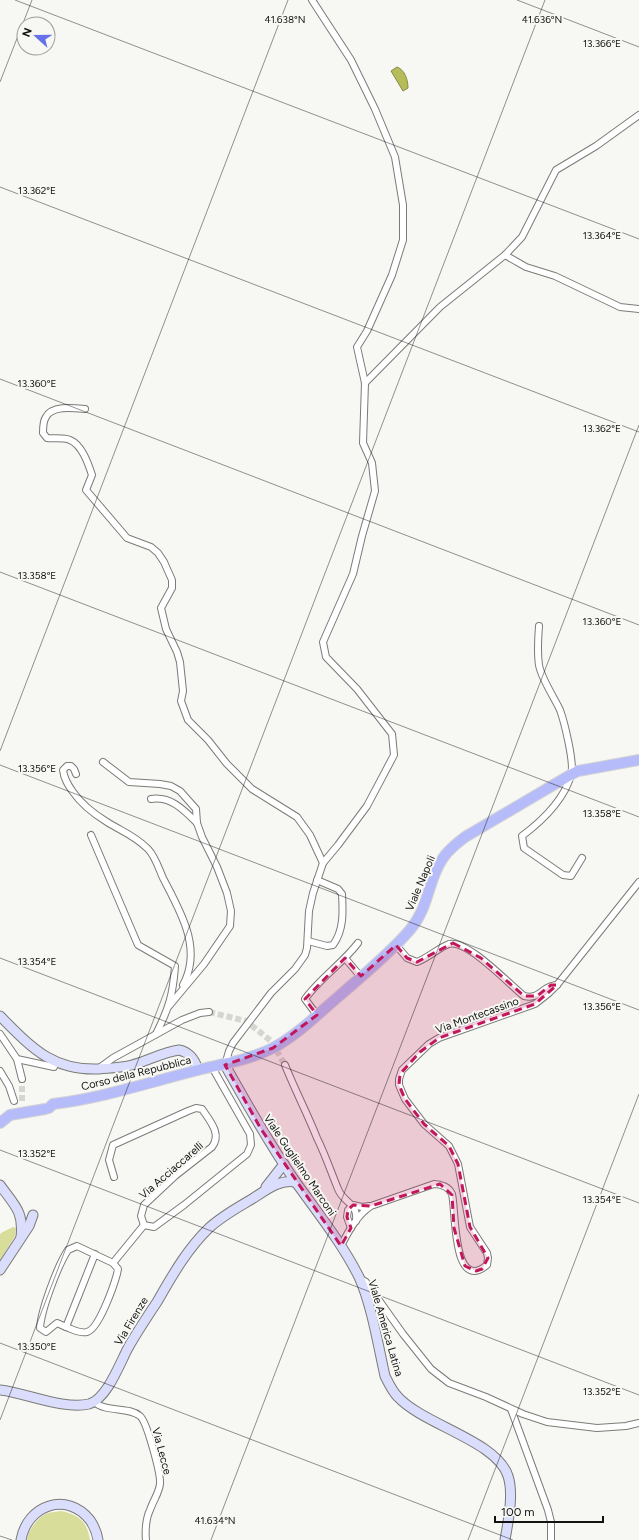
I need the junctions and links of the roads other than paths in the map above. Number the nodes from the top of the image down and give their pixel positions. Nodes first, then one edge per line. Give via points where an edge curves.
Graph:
1 (312, 0) edge
2 (639, 115) edge
3 (505, 255) junction
4 (639, 309) edge
5 (365, 383) junction
6 (85, 409) dead end
7 (539, 626) dead end
8 (639, 760) edge
9 (103, 762) dead end
10 (76, 774) dead end
11 (572, 774) junction
12 (151, 799) dead end
13 (197, 823) junction
14 (91, 835) dead end
15 (582, 858) dead end
16 (322, 863) junction
17 (317, 880) junction
18 (639, 882) edge
19 (308, 941) junction
20 (358, 943) dead end
21 (396, 945) junction
22 (345, 958) junction
23 (361, 977) junction
24 (557, 985) junction
25 (178, 995) junction
26 (169, 1006) junction
27 (209, 1012) tunnel mouth
28 (317, 1015) junction
29 (0, 1016) edge
30 (0, 1034) edge
31 (156, 1034) junction
32 (17, 1059) junction
33 (56, 1062) junction
34 (225, 1065) junction
35 (285, 1065) tunnel mouth
36 (212, 1067) junction
37 (98, 1069) junction
38 (198, 1070) junction
39 (1, 1075) edge
40 (22, 1079) tunnel mouth
41 (14, 1101) dead end
42 (0, 1123) edge
43 (284, 1164) junction
44 (114, 1177) dead end
45 (295, 1182) junction
46 (0, 1185) edge
47 (262, 1193) junction
48 (353, 1205) junction
49 (371, 1206) junction
50 (33, 1215) dead end
51 (356, 1221) junction
52 (144, 1225) junction
53 (351, 1228) junction
54 (21, 1238) junction
55 (341, 1246) junction
56 (95, 1254) junction
57 (113, 1263) junction
58 (0, 1270) edge
59 (359, 1277) junction
60 (66, 1327) junction
61 (0, 1390) edge
62 (94, 1402) junction
63 (511, 1409) junction
64 (639, 1423) edge
65 (21, 1540) edge
66 (98, 1540) edge
67 (146, 1540) edge
68 (505, 1540) edge
69 (552, 1540) edge

1 - 5 street via 351,60 375,109 395,157 403,205 403,240 392,275 357,347
2 - 3 street via 596,146 556,170 522,237
3 - 4 street via 526,267 555,276 620,307
3 - 5 street via 440,307
5 - 16 street via 363,443 372,463 375,491 353,574 323,642 326,657 357,689 392,734 394,755 367,806
6 - 16 street via 50,412 46,417 43,433 47,438 70,440 81,450 92,475 86,490 127,538 151,547 164,562 172,580 172,588 161,608 166,630 180,662 183,691 181,701 188,720 252,789 297,817 310,835
7 - 11 street via 539,667 560,711 571,757
8 - 11 main road, Viale Napoli
9 - 13 street via 129,782 160,784 180,791 196,809
10 - 25 street via 71,766 63,770 64,778 90,811 130,834 149,850 181,912 190,945 190,957 185,981
11 - 15 street via 563,793 542,820 522,836 522,842 524,848 563,875 571,876
11 - 21 main road, Viale Napoli via 452,847 436,872 422,913
12 - 13 street via 166,799 174,803
13 - 25 street via 227,893 231,911 230,926 204,964
14 - 26 street via 138,945 175,966
16 - 17 street
17 - 19 street via 309,911
17 - 19 street via 342,894 342,927 333,946
18 - 24 street, Via Montecassino
19 - 34 street via 301,962 271,993 233,1043
20 - 22 street
21 - 23 main road, Viale Napoli
21 - 24 street via 407,958 417,962 448,944 459,944 481,958 524,996 530,998 552,985
22 - 23 street
22 - 28 street via 305,999
23 - 28 main road, Viale Napoli
24 - 49 street, Via Montecassino via 535,1004 439,1038 420,1052 400,1074 399,1086 405,1099 424,1124 449,1146 458,1164 470,1227 486,1253 487,1265 476,1271 470,1270 462,1261 454,1228 452,1195 445,1186 434,1184
25 - 26 street
26 - 31 street
27 - 31 street via 191,1015
28 - 34 main road, Viale Napoli via 273,1048
29 - 33 main road via 24,1040 45,1057
30 - 32 street
31 - 37 street
32 - 33 street via 54,1067
32 - 40 street
33 - 37 main road via 78,1069
34 - 36 main road, Corso della Repubblica
34 - 43 main road, Viale Guglielmo Marconi
35 - 48 street via 339,1191 345,1200
36 - 38 main road, Corso della Repubblica
36 - 52 street via 250,1134 247,1154 154,1228
37 - 38 main road via 130,1065 179,1050 188,1053
38 - 42 main road, Corso della Repubblica via 109,1094 53,1104 45,1109 10,1114
39 - 41 street via 9,1086
43 - 45 main road, Viale Guglielmo Marconi
43 - 47 main road
44 - 52 street, Via Acciaccarelli via 109,1160 113,1145 188,1111 202,1109 217,1136 216,1141 144,1206 141,1216
45 - 47 main road, Via Firenze via 283,1182
45 - 55 main road, Viale Guglielmo Marconi
46 - 54 main road via 20,1213
47 - 62 main road, Via Firenze via 220,1219 190,1249 129,1346 110,1383
48 - 49 street
48 - 51 street via 357,1213
48 - 53 street via 348,1210 347,1217
49 - 51 street, Via Montecassino
50 - 54 main road
51 - 53 street, Via Montecassino
52 - 57 street
53 - 55 street, Via Montecassino
54 - 58 main road
55 - 59 main road, Viale Guglielmo Marconi
56 - 57 street
56 - 60 street
56 - 60 street via 77,1246 72,1247 66,1253 58,1270 42,1312 40,1328 46,1332 57,1324
57 - 60 street via 118,1268 117,1274 97,1323 86,1332
59 - 63 street via 366,1282 403,1334 442,1380
59 - 68 main road, Viale America Latina via 366,1294 385,1376 391,1388 399,1398 423,1415 486,1449 503,1465 510,1488
61 - 62 main road via 68,1404
62 - 67 street, Via Lecce via 116,1410 132,1412 142,1419 160,1483 149,1511
63 - 64 street via 540,1420 597,1428
63 - 69 street via 548,1510
65 - 66 main road via 24,1528 36,1513 44,1508 65,1504 81,1510 95,1530

